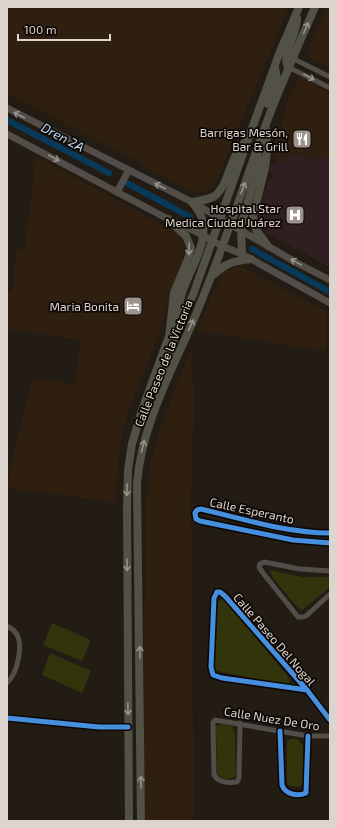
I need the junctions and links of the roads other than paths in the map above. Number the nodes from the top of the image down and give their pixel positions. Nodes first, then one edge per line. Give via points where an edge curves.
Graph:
1 (314, 7) edge
2 (298, 9) edge
3 (292, 58) junction
4 (275, 66) junction
5 (288, 67) junction
6 (330, 78) edge
7 (330, 88) edge
8 (7, 108) edge
9 (266, 124) junction
10 (7, 134) edge
11 (250, 134) junction
12 (258, 147) junction
13 (129, 170) junction
14 (117, 192) junction
15 (192, 202) junction
16 (168, 219) junction
17 (220, 219) junction
18 (230, 225) junction
19 (241, 230) junction
20 (203, 236) junction
21 (212, 240) junction
22 (222, 246) junction
23 (268, 246) junction
24 (242, 254) junction
25 (251, 259) junction
26 (212, 275) junction
27 (330, 280) edge
28 (330, 303) edge
29 (175, 330) junction
30 (168, 339) junction
31 (155, 408) junction
32 (226, 515) junction
33 (126, 526) junction
34 (225, 526) junction
35 (330, 533) edge
36 (330, 543) edge
37 (138, 551) junction
38 (330, 572) edge
39 (330, 594) edge
40 (7, 626) edge
41 (7, 683) edge
42 (307, 690) junction
43 (7, 718) edge
44 (330, 720) edge
45 (240, 723) junction
46 (128, 727) junction
47 (280, 731) junction
48 (308, 736) junction
49 (330, 736) edge
50 (128, 810) junction
51 (128, 821) edge
52 (132, 821) edge
53 (141, 821) edge

3 -> 1 main road, Calle Paseo de la Victoria
2 - 4 main road, Calle Paseo de la Victoria
2 - 5 main road via 296,32 286,59
3 - 5 main road, Calle Paseo de la Victoria
3 - 6 street
4 - 11 main road, Calle Paseo de la Victoria
4 - 12 main road via 277,78 258,134
5 -> 7 street
5 - 9 main road, Calle Paseo de la Victoria
13 -> 8 main road
9 - 12 main road, Calle Paseo de la Victoria
9 - 23 main road via 265,168 253,216 256,230
10 -> 14 main road
11 - 15 main road via 237,152 225,181 214,196
11 - 17 main road, Calle Paseo de la Victoria
18 -> 12 main road, Calle Paseo de la Victoria
12 - 19 main road via 258,167
13 - 14 main road
15 -> 13 main road
14 - 16 main road
15 - 17 main road
15 - 20 main road via 202,217
16 - 20 main road
16 -> 30 main road via 183,232 191,248 174,294
17 - 18 main road
17 - 21 main road, Calle Paseo de la Victoria
18 - 19 main road
18 - 22 main road, Calle Paseo de la Victoria
19 - 23 main road
19 - 24 main road
20 - 21 main road
20 - 29 main road via 183,290
21 - 22 main road
21 - 29 main road, Calle Paseo de la Victoria via 193,295
22 - 24 main road
22 - 26 main road, Calle Paseo de la Victoria
27 -> 23 main road
24 - 25 main road
25 - 26 main road via 231,262
25 - 28 main road
31 -> 26 main road, Calle Paseo de la Victoria
29 - 30 main road, Calle Paseo de la Victoria
29 - 31 main road via 172,350 158,388
30 -> 33 main road, Calle Paseo de la Victoria via 132,444 128,470
37 -> 31 main road, Calle Paseo de la Victoria via 138,472
32 - 34 street
32 - 34 street, Calle Esperanto via 201,509 194,513 198,520
32 - 35 street, Calle Esperanto via 289,529
33 - 37 main road via 132,529
33 -> 46 main road, Calle Paseo de la Victoria
34 - 36 street, Calle Esperanto via 294,540
53 -> 37 main road, Calle Paseo de la Victoria
38 - 39 street via 264,562 260,564 263,573 298,617 306,616
40 - 41 street via 16,633 19,651 16,670
42 - 42 street, Calle Paseo Del Nogal via 225,596 216,593 211,667 214,675
42 - 44 street, Calle Paseo Del Nogal
43 - 46 street via 96,727
45 - 45 street, Calle Nuez De Oro via 239,778 234,783 220,781 214,774 214,720
45 - 47 street, Calle Nuez De Oro
46 - 50 main road, Calle Paseo de la Victoria
47 - 48 street, Calle Nuez De Oro
47 - 48 street via 282,785 287,793 306,793
48 - 49 street, Calle Nuez De Oro
50 - 51 main road, Calle Paseo de la Victoria
50 - 52 main road

